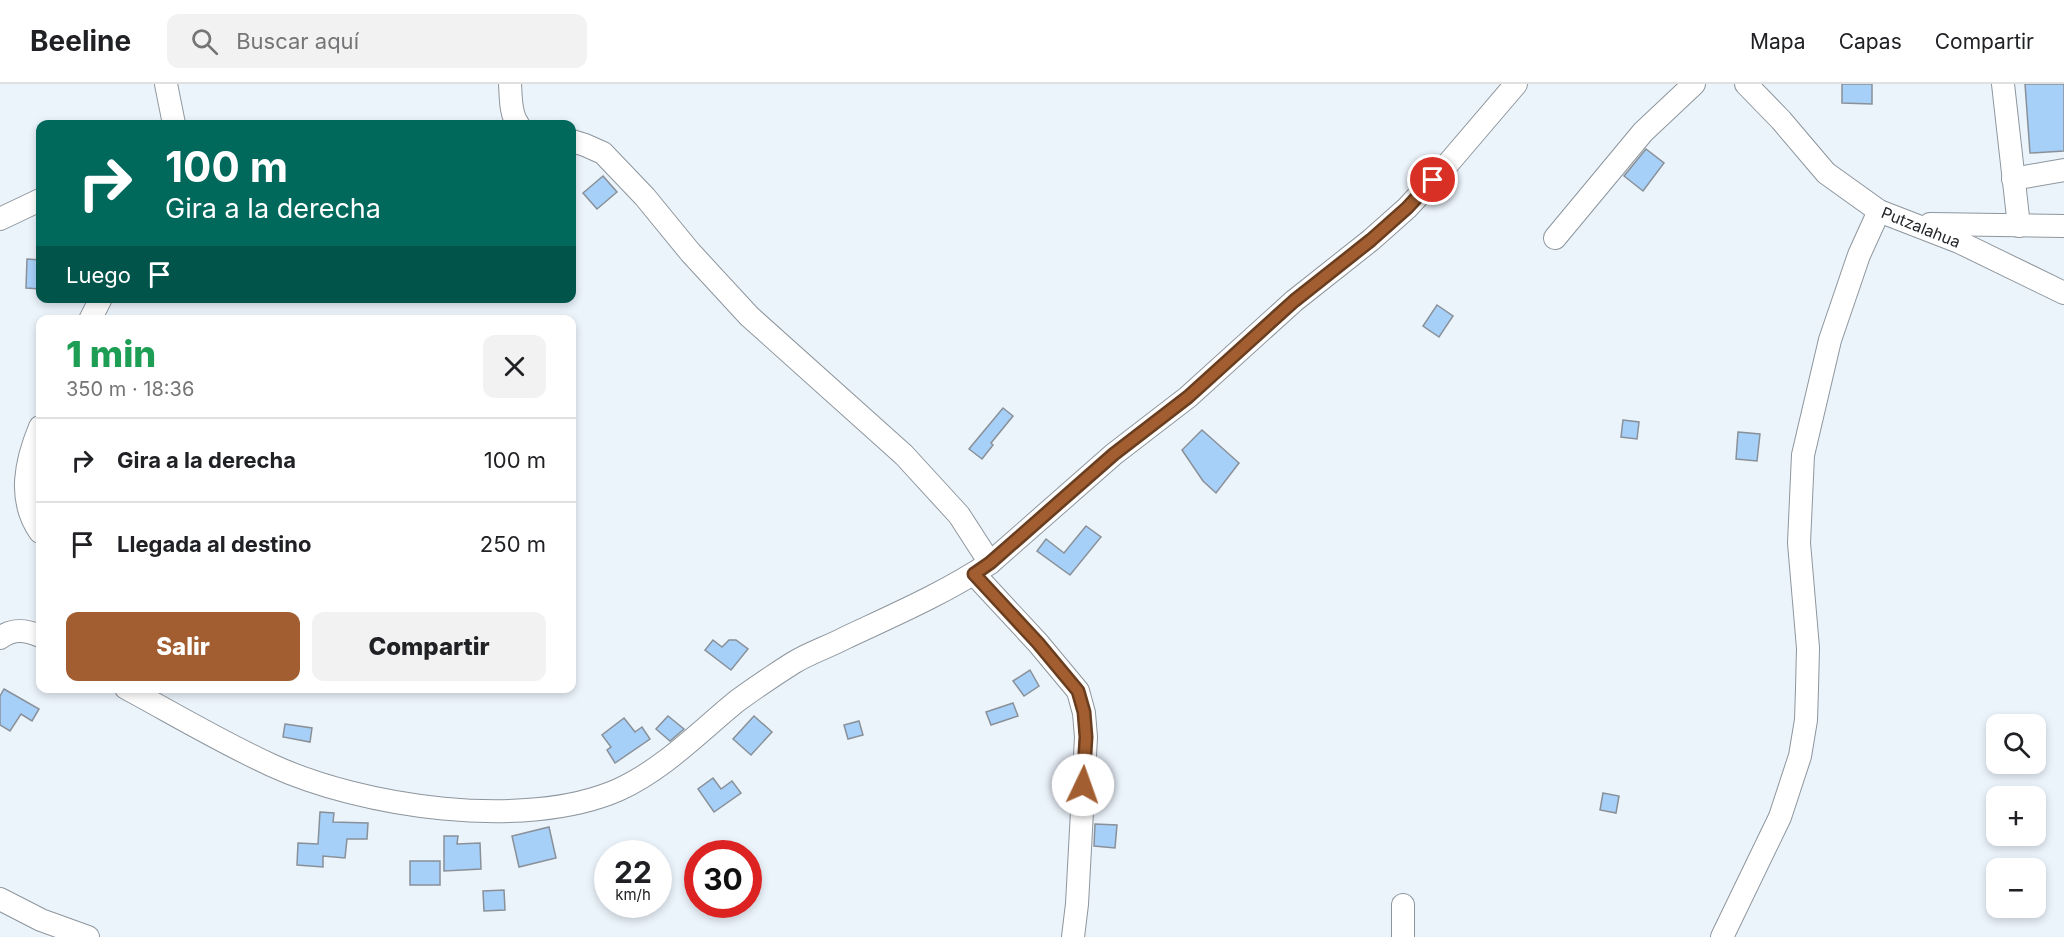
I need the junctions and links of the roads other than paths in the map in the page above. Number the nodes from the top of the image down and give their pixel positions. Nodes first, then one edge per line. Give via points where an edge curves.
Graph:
1 (166, 84) edge
2 (510, 84) edge
3 (1516, 84) edge
4 (1694, 84) edge
5 (1746, 84) edge
6 (2003, 84) edge
7 (173, 120) edge
8 (515, 120) edge
9 (576, 143) edge
10 (2064, 170) edge
11 (2013, 179) junction
12 (36, 202) edge
13 (1879, 211) junction
14 (0, 219) edge
15 (1913, 223) junction
16 (2019, 226) junction
17 (2064, 226) edge
18 (1555, 238) dead end
19 (2064, 293) edge
20 (36, 437) edge
21 (36, 526) edge
22 (982, 568) junction
23 (36, 634) edge
24 (0, 638) edge
25 (135, 693) edge
26 (0, 899) edge
27 (1403, 905) dead end
28 (88, 937) edge
29 (1073, 937) edge
30 (1402, 937) edge
31 (1722, 937) edge

1 - 7 street
2 - 8 street
3 - 22 street via 1407,208
4 - 18 street via 1643,132
5 - 13 street, Putzalahua via 1826,173
6 - 11 street
9 - 22 street via 603,153 749,316 904,454 959,515
10 - 11 street
11 - 16 street
12 - 14 street
13 - 15 street, Putzalahua
13 - 31 street via 1859,255 1830,340 1803,454 1799,543 1808,689 1800,756 1780,817
15 - 16 street
15 - 19 street, Putzalahua
16 - 17 street
20 - 21 street via 25,488
22 - 25 street via 795,662 738,701 665,762 618,790 560,807 499,812 437,808 321,783 272,765
22 - 29 street via 1078,691 1084,712 1086,737
23 - 24 street via 8,632
26 - 28 street via 41,920
27 - 30 street

